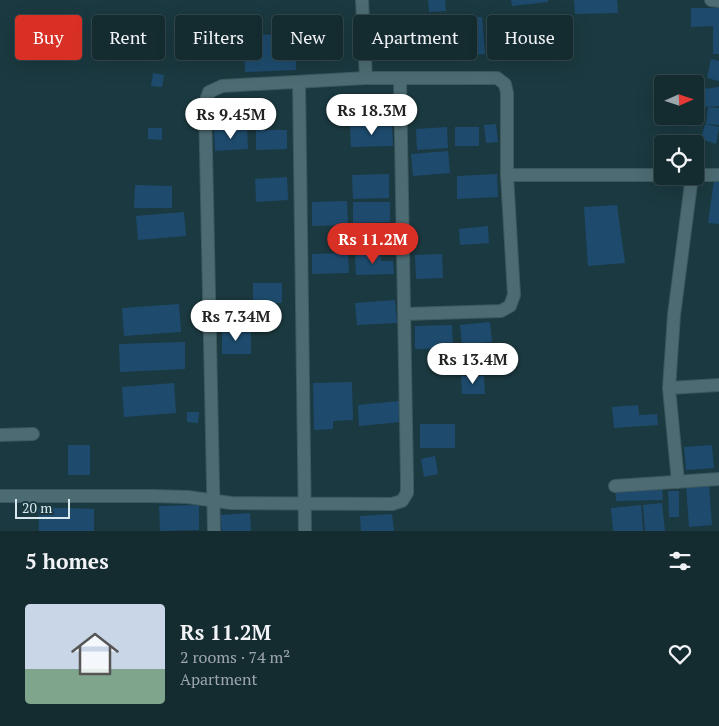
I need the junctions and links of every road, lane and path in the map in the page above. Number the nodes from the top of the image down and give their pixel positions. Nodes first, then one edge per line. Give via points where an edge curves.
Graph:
1 (362, 0) edge
2 (711, 0) edge
3 (719, 1) edge
4 (366, 78) junction
5 (400, 80) junction
6 (299, 82) junction
7 (507, 175) junction
8 (654, 175) edge
9 (704, 175) edge
10 (719, 175) edge
11 (693, 185) edge
12 (405, 314) junction
13 (719, 385) edge
14 (669, 388) junction
15 (33, 434) dead end
16 (0, 435) edge
17 (719, 479) edge
18 (678, 482) junction
19 (615, 486) dead end
20 (0, 496) edge
21 (214, 501) junction
22 (304, 503) junction
23 (214, 531) edge
24 (305, 531) edge

1 - 4 street
2 - 3 street
4 - 5 street
4 - 6 street
5 - 7 street via 496,78 504,84
5 - 12 street
6 - 21 street via 222,86 209,92 205,103
6 - 22 street
7 - 8 street
7 - 12 street via 514,295 510,306 501,311
9 - 10 street
11 - 14 street via 674,315
12 - 22 street via 407,493 402,501 392,504
13 - 14 street
14 - 18 street
15 - 16 street
17 - 18 street
18 - 19 street
20 - 21 street via 162,496
21 - 22 street
21 - 23 street
22 - 24 street

